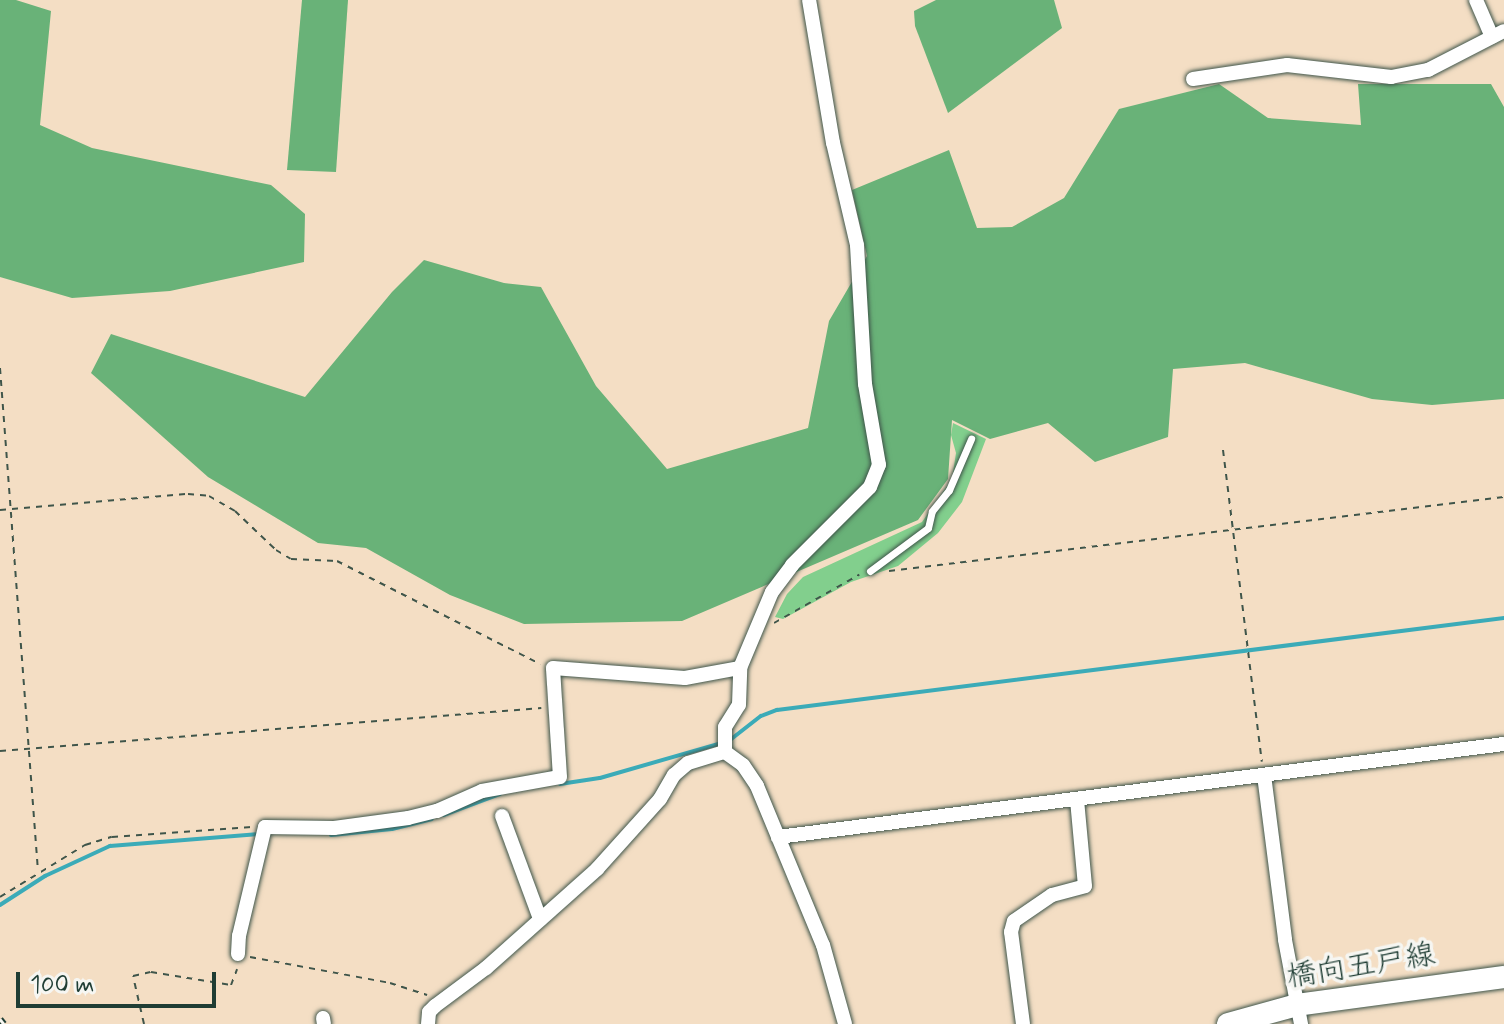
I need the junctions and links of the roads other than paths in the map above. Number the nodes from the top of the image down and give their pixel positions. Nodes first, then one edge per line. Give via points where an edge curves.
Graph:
1 (809, 0) edge
2 (1476, 0) edge
3 (1498, 34) edge
4 (1193, 79) dead end
5 (971, 439) dead end
6 (870, 571) road end
7 (740, 668) junction
8 (1504, 744) edge
9 (725, 752) junction
10 (1264, 775) junction
11 (1077, 799) junction
12 (502, 816) dead end
13 (778, 837) junction
14 (540, 919) junction
15 (238, 954) road end
16 (1504, 977) edge
17 (1299, 1014) edge
18 (428, 1024) edge
19 (845, 1024) edge
20 (1023, 1024) edge
21 (1228, 1024) edge

1 - 7 street via 857,245 865,384 879,465 870,487 772,592
2 - 3 street
3 - 4 street via 1428,70 1391,77 1287,65
5 - 6 lane via 928,528
7 - 9 street via 739,705 725,727
7 - 15 street via 685,678 553,668 560,777 482,791 437,811 395,820 334,828 265,827
8 - 10 street
9 - 13 street via 743,765 757,786
9 - 14 street via 688,763 674,775 660,799 597,869
10 - 11 street
10 - 17 street
11 - 13 street
11 - 20 street via 1085,886 1052,895 1014,921 1011,932
12 - 14 street
13 - 19 street via 823,945
14 - 18 street via 435,1006
16 - 17 main road, 橋向五戸線
17 - 21 main road, 橋向五戸線

